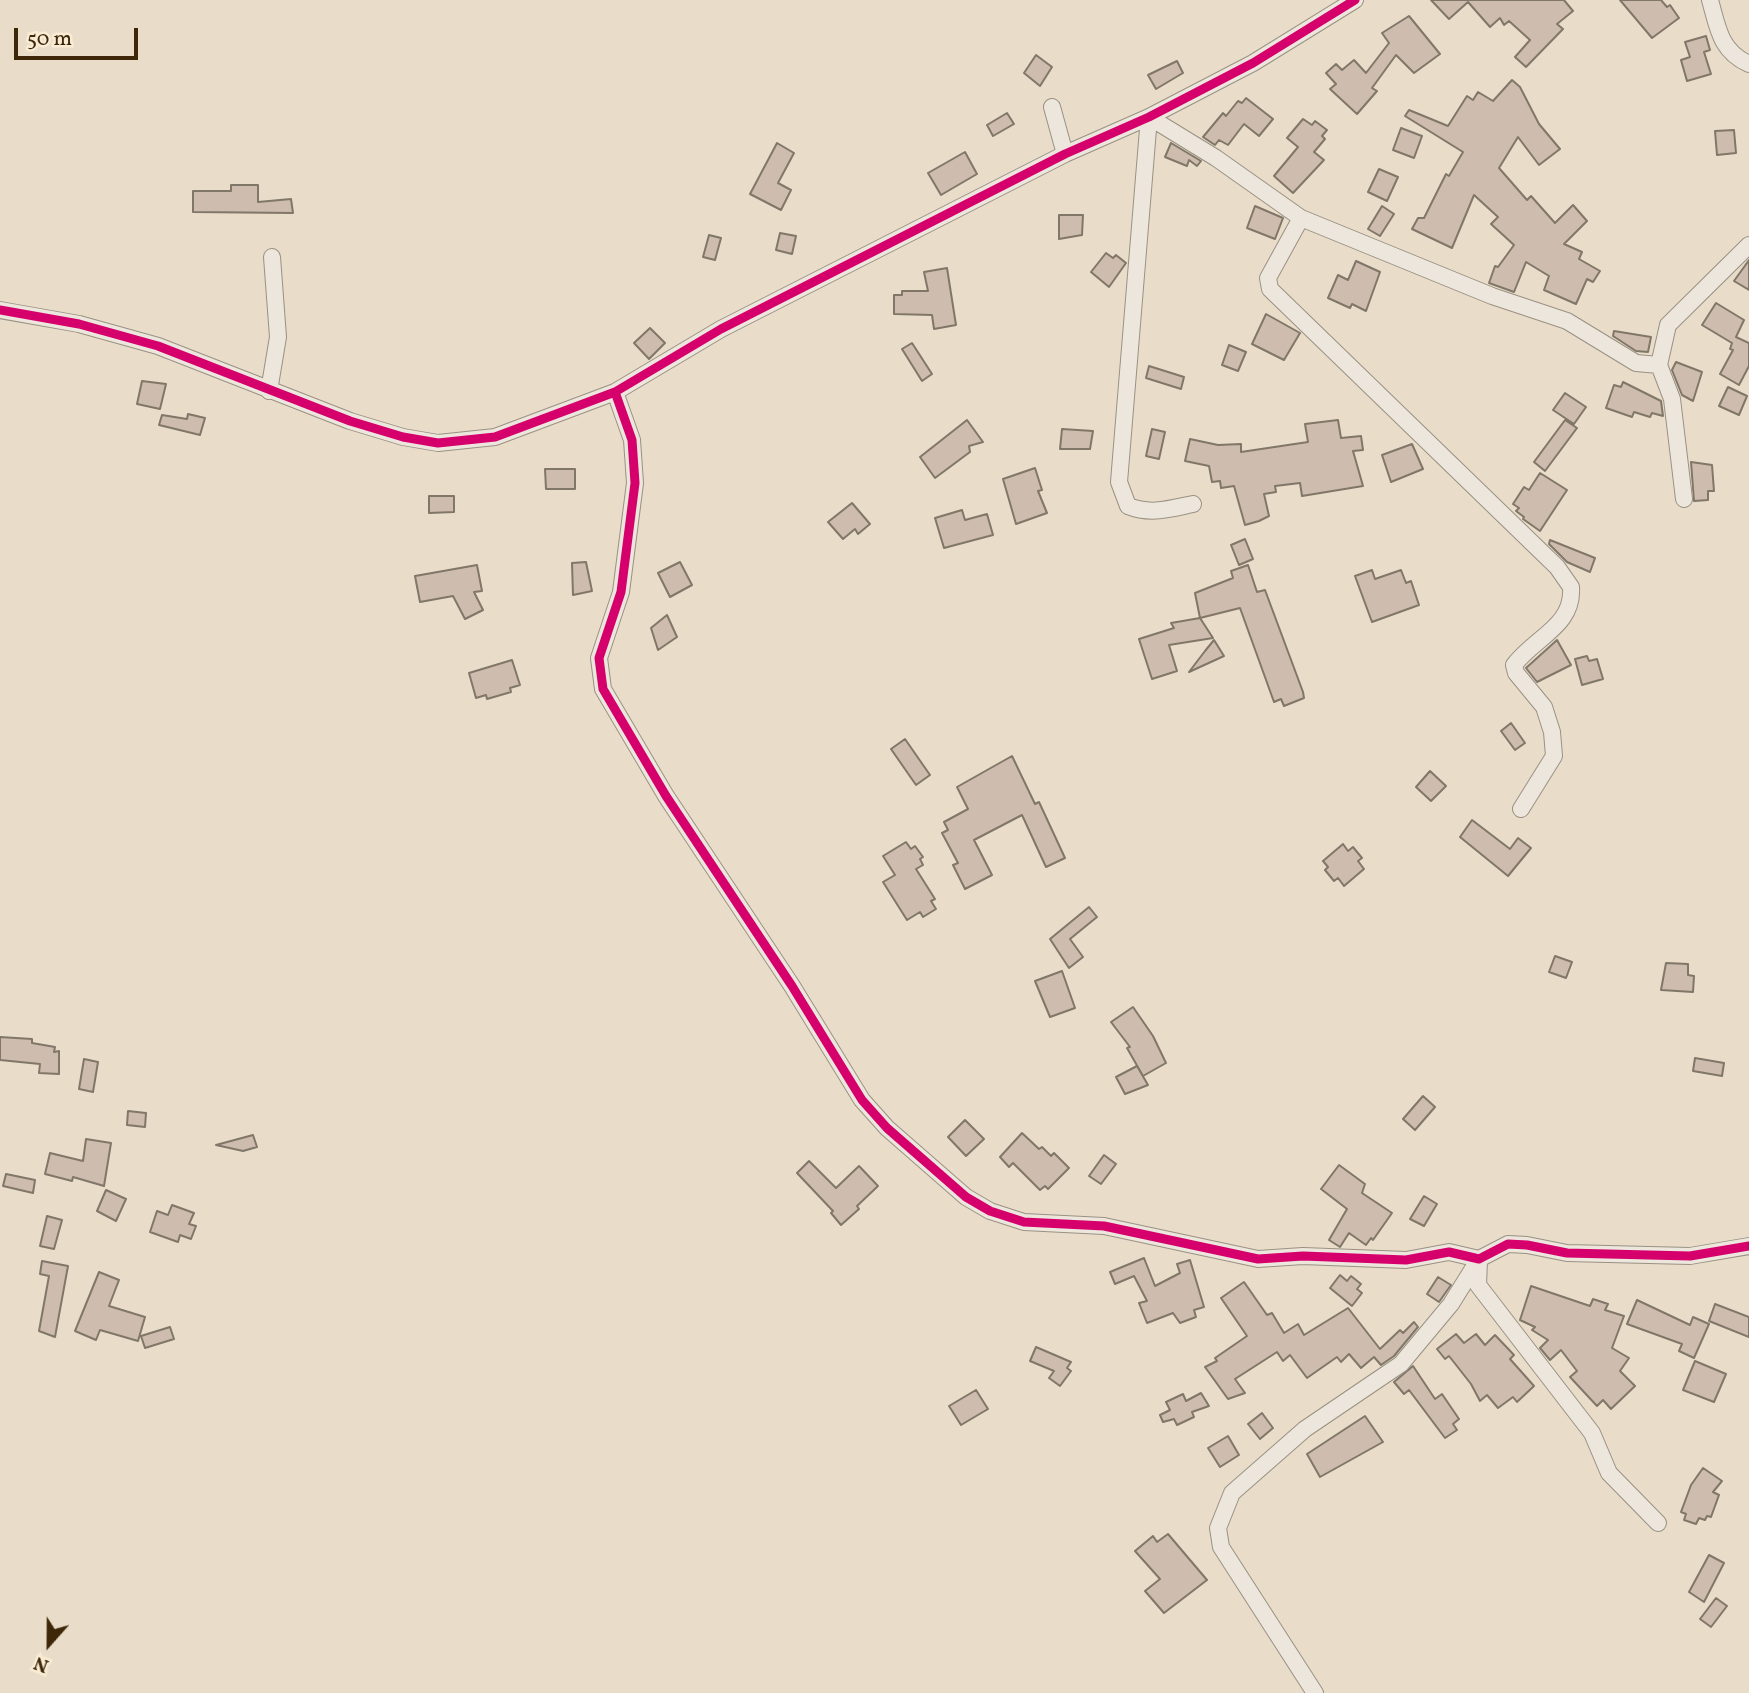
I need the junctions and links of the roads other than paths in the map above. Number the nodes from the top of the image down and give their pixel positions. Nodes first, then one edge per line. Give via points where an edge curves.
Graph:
1 (1354, 0) edge
2 (1710, 0) edge
3 (1749, 64) edge
4 (1052, 107) dead end
5 (1149, 117) junction
6 (1065, 154) junction
7 (1301, 218) junction
8 (1749, 245) edge
9 (272, 257) dead end
10 (0, 310) edge
11 (1659, 365) junction
12 (269, 391) junction
13 (615, 392) junction
14 (1684, 499) dead end
15 (1193, 504) dead end
16 (1521, 809) dead end
17 (1749, 1246) edge
18 (1479, 1259) junction
19 (1658, 1523) dead end
20 (1315, 1693) edge

1 - 5 street via 1253,63
2 - 3 street via 1732,57
4 - 6 street
5 - 6 street
5 - 7 street
5 - 15 street via 1119,482 1128,506 1143,512
6 - 13 street via 721,329
7 - 11 street via 1492,296 1567,321 1636,363
7 - 16 street via 1268,278 1270,289 1557,567 1571,587 1570,610 1514,665 1544,707 1554,757
8 - 11 street via 1668,325
9 - 12 street via 278,337
10 - 12 street via 79,324 158,346
11 - 14 street via 1672,399
12 - 13 street via 350,421 438,443 495,437
13 - 18 street via 632,440 635,483 621,592 599,657 603,689 692,838 875,1116 966,1197 1024,1222 1104,1226 1258,1259 1406,1259 1449,1252
17 - 18 street via 1690,1256 1567,1253 1508,1244
18 - 19 street via 1478,1285 1592,1433 1609,1473
18 - 20 street via 1451,1304 1401,1364 1306,1429 1233,1493 1223,1510 1218,1528 1221,1546

